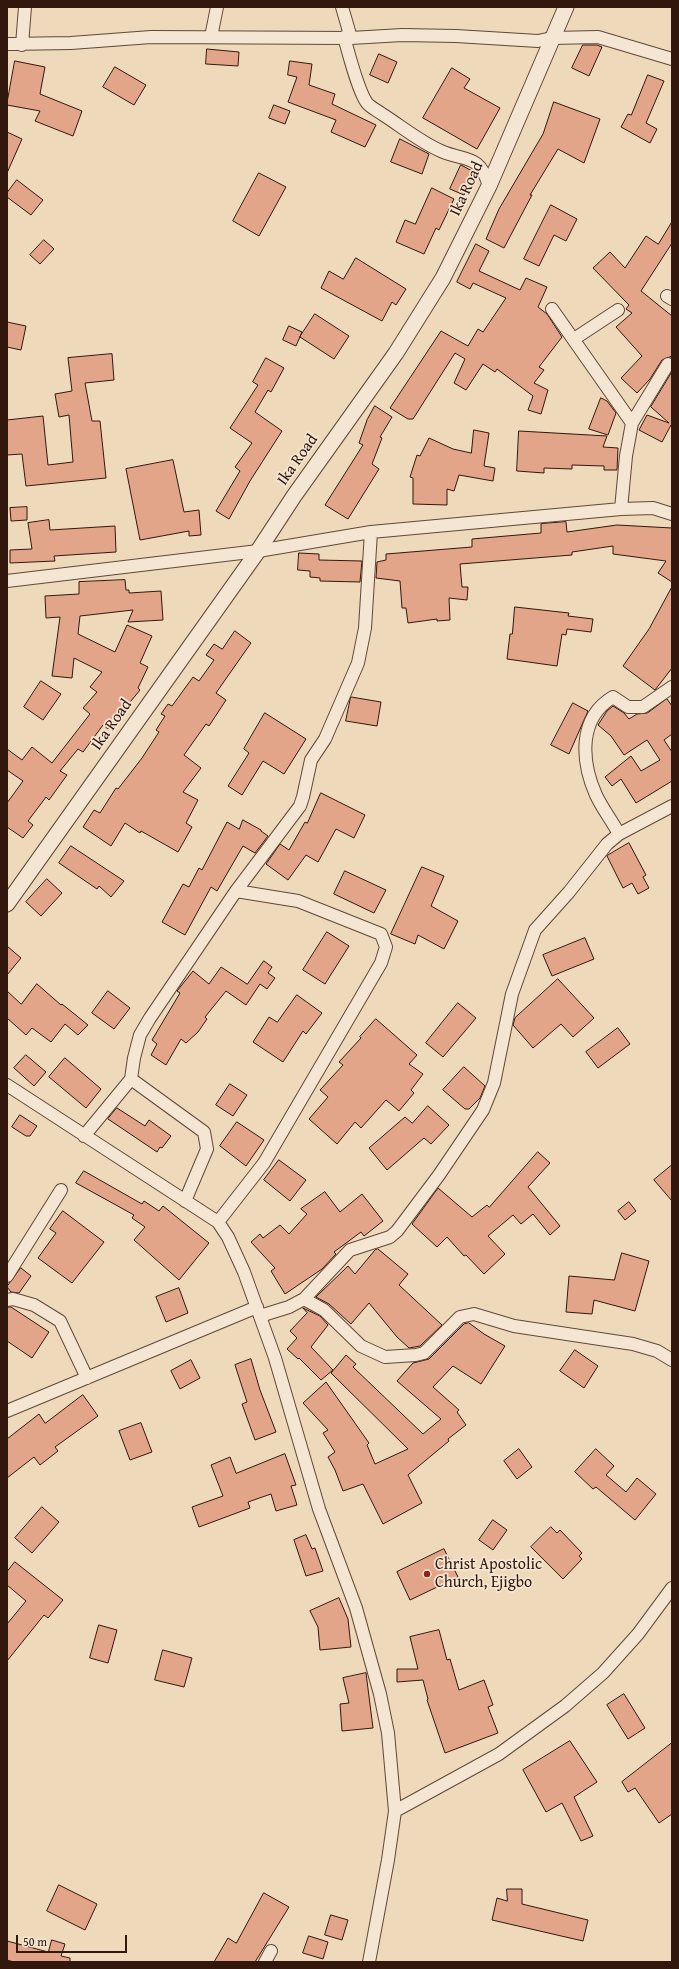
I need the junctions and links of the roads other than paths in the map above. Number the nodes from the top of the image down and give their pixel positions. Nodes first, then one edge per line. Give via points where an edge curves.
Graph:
1 (25, 7) edge
2 (217, 7) edge
3 (342, 7) edge
4 (566, 7) edge
5 (211, 37) junction
6 (348, 38) junction
7 (552, 38) junction
8 (7, 44) edge
9 (22, 45) junction
10 (672, 59) edge
11 (489, 186) junction
12 (672, 295) edge
13 (672, 299) edge
14 (552, 309) dead end
15 (618, 310) dead end
16 (574, 338) junction
17 (668, 364) dead end
18 (632, 423) junction
19 (621, 509) junction
20 (672, 514) edge
21 (371, 532) junction
22 (258, 551) junction
23 (7, 582) edge
24 (672, 687) edge
25 (672, 806) edge
26 (619, 834) junction
27 (236, 891) junction
28 (7, 904) edge
29 (131, 1079) junction
30 (7, 1085) edge
31 (84, 1136) junction
32 (61, 1190) dead end
33 (184, 1201) junction
34 (218, 1222) junction
35 (7, 1276) edge
36 (304, 1299) junction
37 (7, 1300) edge
38 (258, 1311) junction
39 (672, 1360) edge
40 (87, 1378) junction
41 (7, 1411) edge
42 (672, 1588) edge
43 (395, 1811) junction
44 (271, 1951) dead end
45 (265, 1962) edge
46 (368, 1962) edge

1 - 9 street
2 - 5 street
3 - 6 street
4 - 7 street, Ika Road
5 - 6 street
5 - 9 street via 151,37
6 - 7 street via 402,35 538,41
6 - 11 street via 356,78 368,104 442,152 475,161 483,170
7 - 10 street via 598,37
7 - 11 street, Ika Road
8 - 9 street
11 - 22 street, Ika Road via 443,278 396,354 294,496
12 - 13 street via 667,296
14 - 16 street
15 - 16 street
16 - 18 street
17 - 18 street
18 - 19 street
19 - 20 street via 653,508
19 - 21 street
21 - 22 street
21 - 27 street via 364,628 358,663 325,739 311,760 300,806
22 - 23 street
22 - 28 street, Ika Road
24 - 26 street via 643,707 628,707 613,697 602,704 595,713 586,733 584,752 587,769 596,795
25 - 26 street
26 - 36 street via 607,844 535,930 508,1009 491,1090 483,1110 439,1175 390,1237 350,1250
27 - 29 street via 140,1035
27 - 34 street via 298,901 381,934 386,947 381,963 264,1163
29 - 31 street
29 - 33 street via 204,1132 207,1150
30 - 31 street
31 - 33 street
32 - 35 street
33 - 34 street
34 - 38 street via 244,1272
36 - 38 street via 289,1307
36 - 39 street via 324,1310 361,1346 385,1356 416,1355 424,1352 460,1317 474,1314 514,1326 633,1344 657,1351
37 - 40 street via 13,1299 34,1305 60,1322
38 - 40 street
38 - 43 street via 275,1358 318,1510 356,1608 371,1656 388,1733
40 - 41 street
42 - 43 street via 638,1634 603,1672 565,1706 498,1754
43 - 46 street via 383,1892
44 - 45 street

